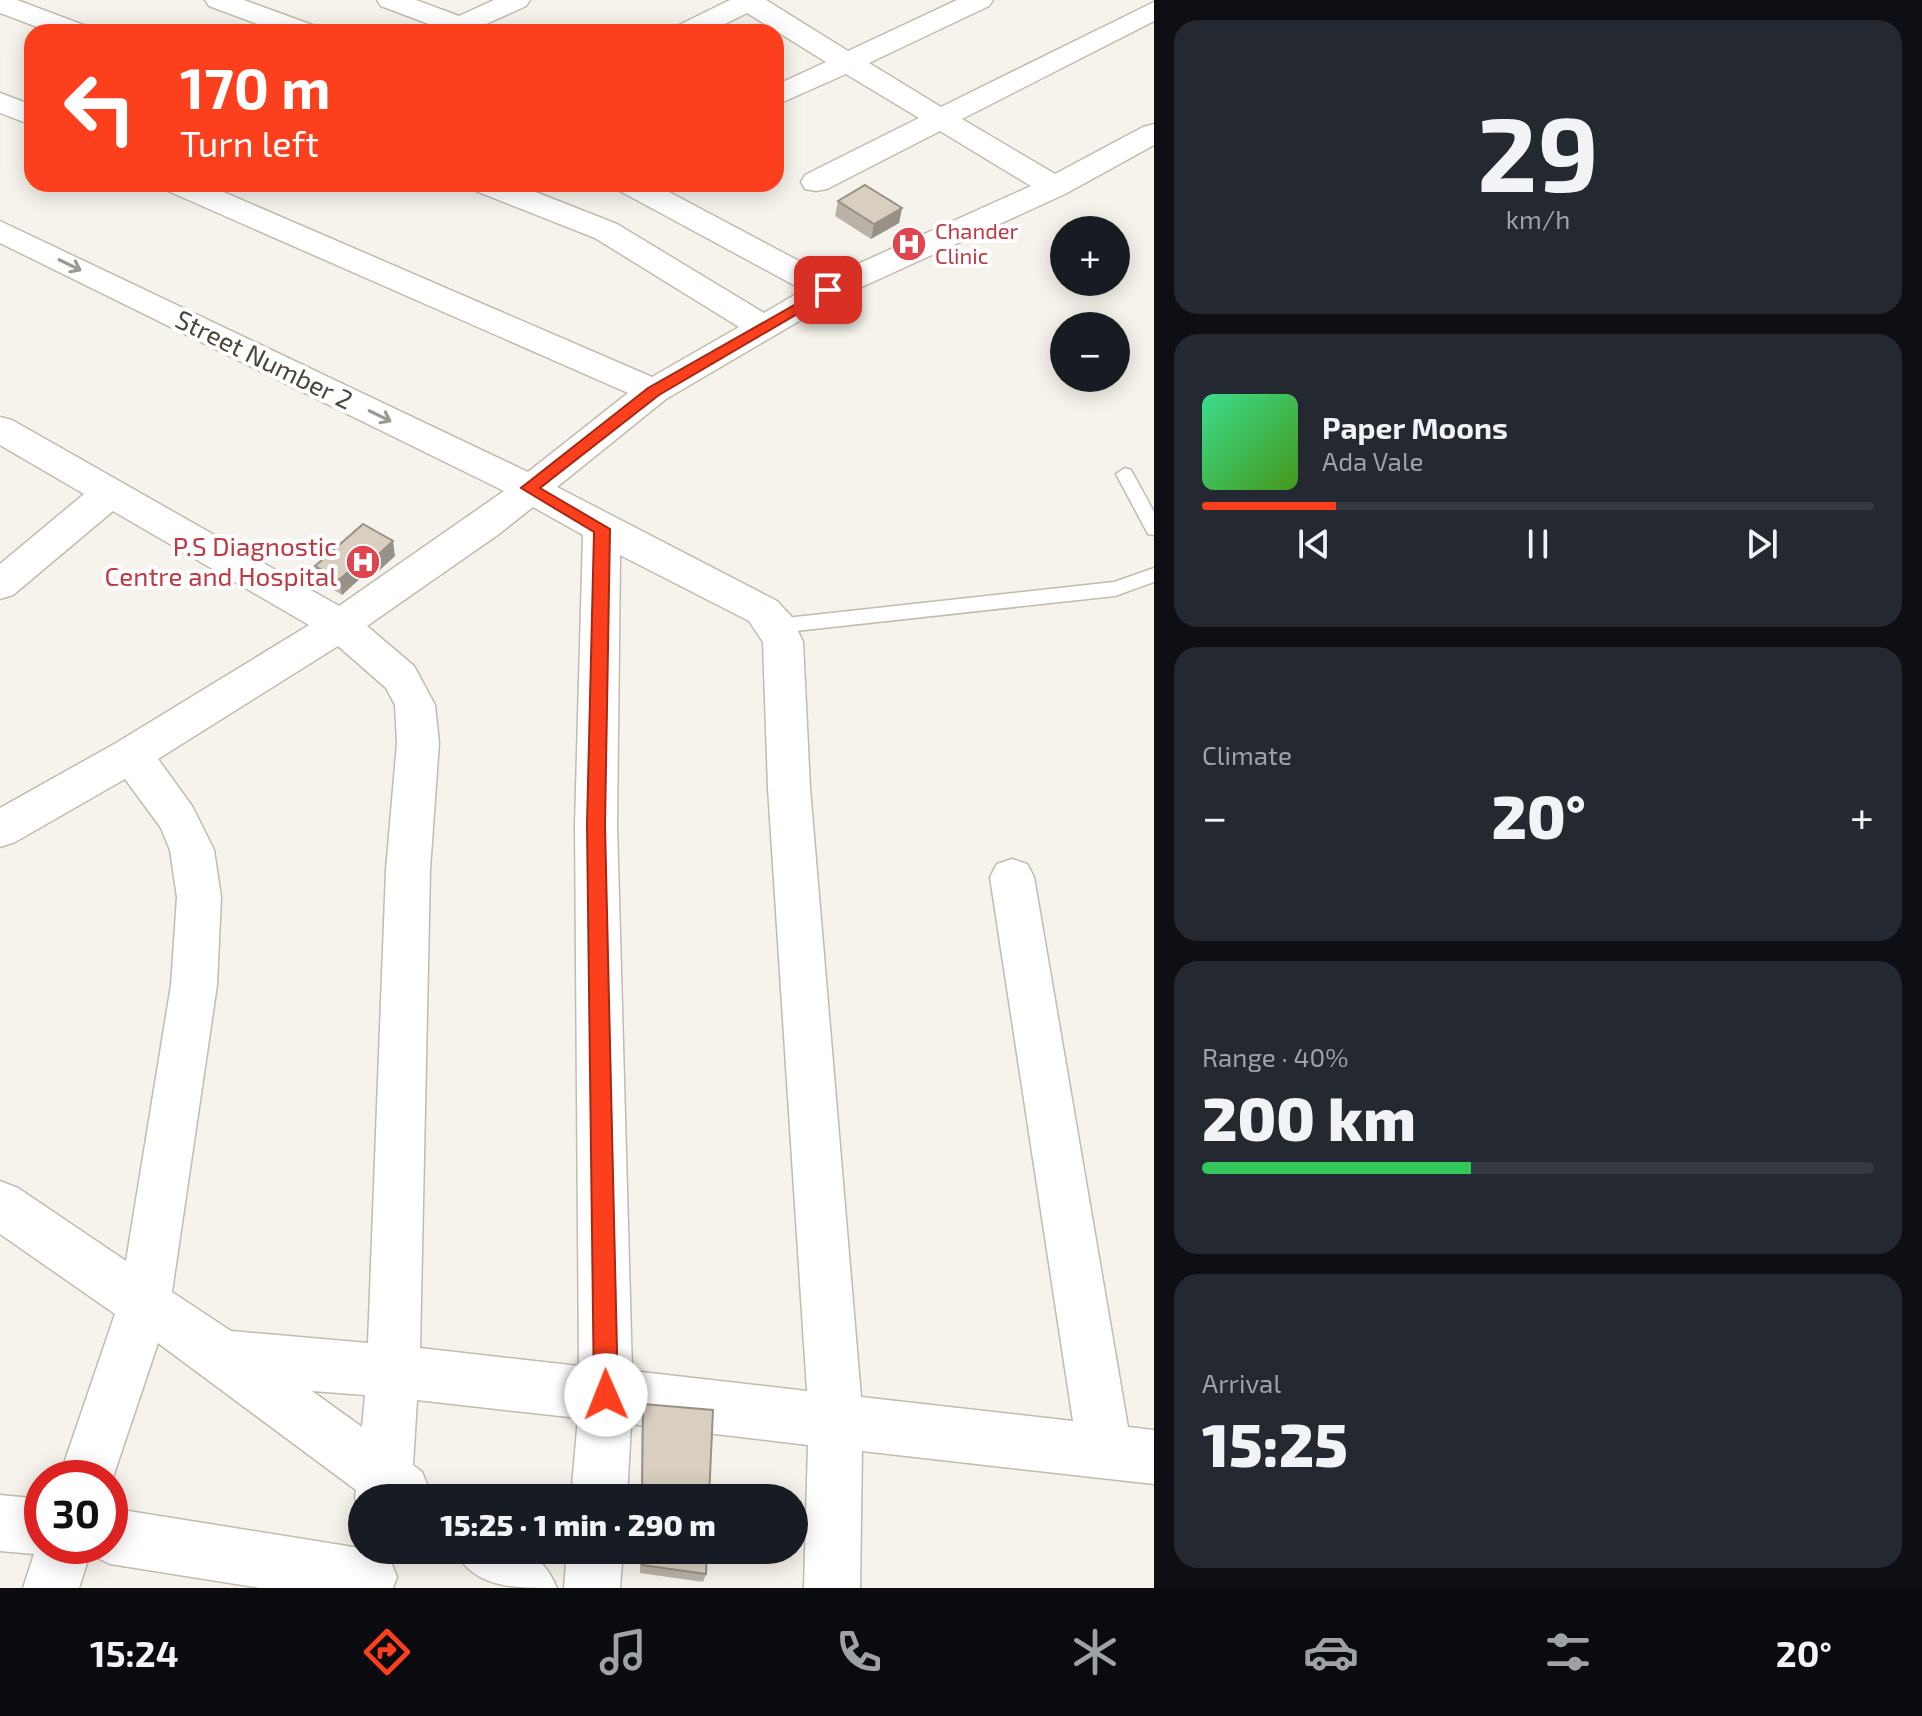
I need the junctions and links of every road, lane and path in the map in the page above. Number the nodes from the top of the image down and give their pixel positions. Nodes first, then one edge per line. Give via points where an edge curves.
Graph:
1 (219, 0) edge
2 (286, 0) edge
3 (391, 0) edge
4 (516, 0) edge
5 (979, 0) edge
6 (748, 1) edge
7 (16, 9) edge
8 (1154, 10) edge
9 (261, 15) junction
10 (55, 24) edge
11 (284, 24) edge
12 (456, 24) edge
13 (478, 24) edge
14 (703, 24) edge
15 (845, 61) junction
16 (784, 92) edge
17 (0, 102) edge
18 (24, 112) edge
19 (942, 119) junction
20 (1154, 133) edge
21 (816, 182) dead end
22 (1054, 187) junction
23 (197, 192) edge
24 (507, 192) edge
25 (646, 192) edge
26 (0, 231) edge
27 (0, 261) edge
28 (828, 290) junction
29 (762, 327) junction
30 (654, 391) junction
31 (2, 431) edge
32 (1125, 474) dead end
33 (112, 491) junction
34 (516, 499) junction
35 (602, 529) junction
36 (1154, 529) edge
37 (1154, 575) edge
38 (0, 585) edge
39 (340, 625) junction
40 (777, 626) junction
41 (131, 755) junction
42 (0, 829) edge
43 (1012, 877) dead end
44 (0, 1205) edge
45 (145, 1303) junction
46 (223, 1357) junction
47 (393, 1371) junction
48 (606, 1395) junction
49 (836, 1421) junction
50 (1130, 1454) edge
51 (92, 1460) edge
52 (385, 1484) edge
53 (395, 1484) edge
54 (600, 1484) edge
55 (0, 1523) edge
56 (24, 1525) edge
57 (128, 1538) edge
58 (58, 1564) edge
59 (499, 1564) edge
60 (594, 1564) edge
61 (370, 1572) edge
62 (51, 1588) edge
63 (529, 1588) edge
64 (592, 1588) edge
65 (832, 1588) edge

1 - 9 street
2 - 9 street
3 - 12 street
4 - 13 street
5 - 15 street
6 - 14 street
6 - 15 street
7 - 10 street
8 - 19 street
9 - 11 street
15 - 16 street
15 - 19 street
17 - 18 street
19 - 21 street
19 - 22 street
20 - 22 street
22 - 28 street
23 - 30 street
24 - 29 street via 606,231
25 - 28 street
26 -> 34 street, Street Number 2
27 - 34 street via 417,464
28 - 29 street
29 - 30 street
30 - 34 street
31 - 33 street
32 - 36 lane
33 - 38 street
33 - 39 street
34 - 35 street
34 - 39 street
35 - 40 street via 763,611
35 - 48 street via 596,825
37 - 40 lane via 1115,589
39 - 41 street
39 - 47 street via 400,677 415,705 418,743 408,870
40 - 49 street via 783,642
41 - 42 street
41 - 45 street via 177,818 192,850 199,897 194,985
43 - 50 street
44 - 45 street
45 - 46 street
45 - 51 street
46 - 47 street
46 - 52 street
47 - 48 street
47 - 53 street
48 - 49 street
48 - 54 street
49 - 50 street
49 - 65 street
55 - 56 street
57 - 61 street
58 - 62 street
59 - 63 street
60 - 64 street

